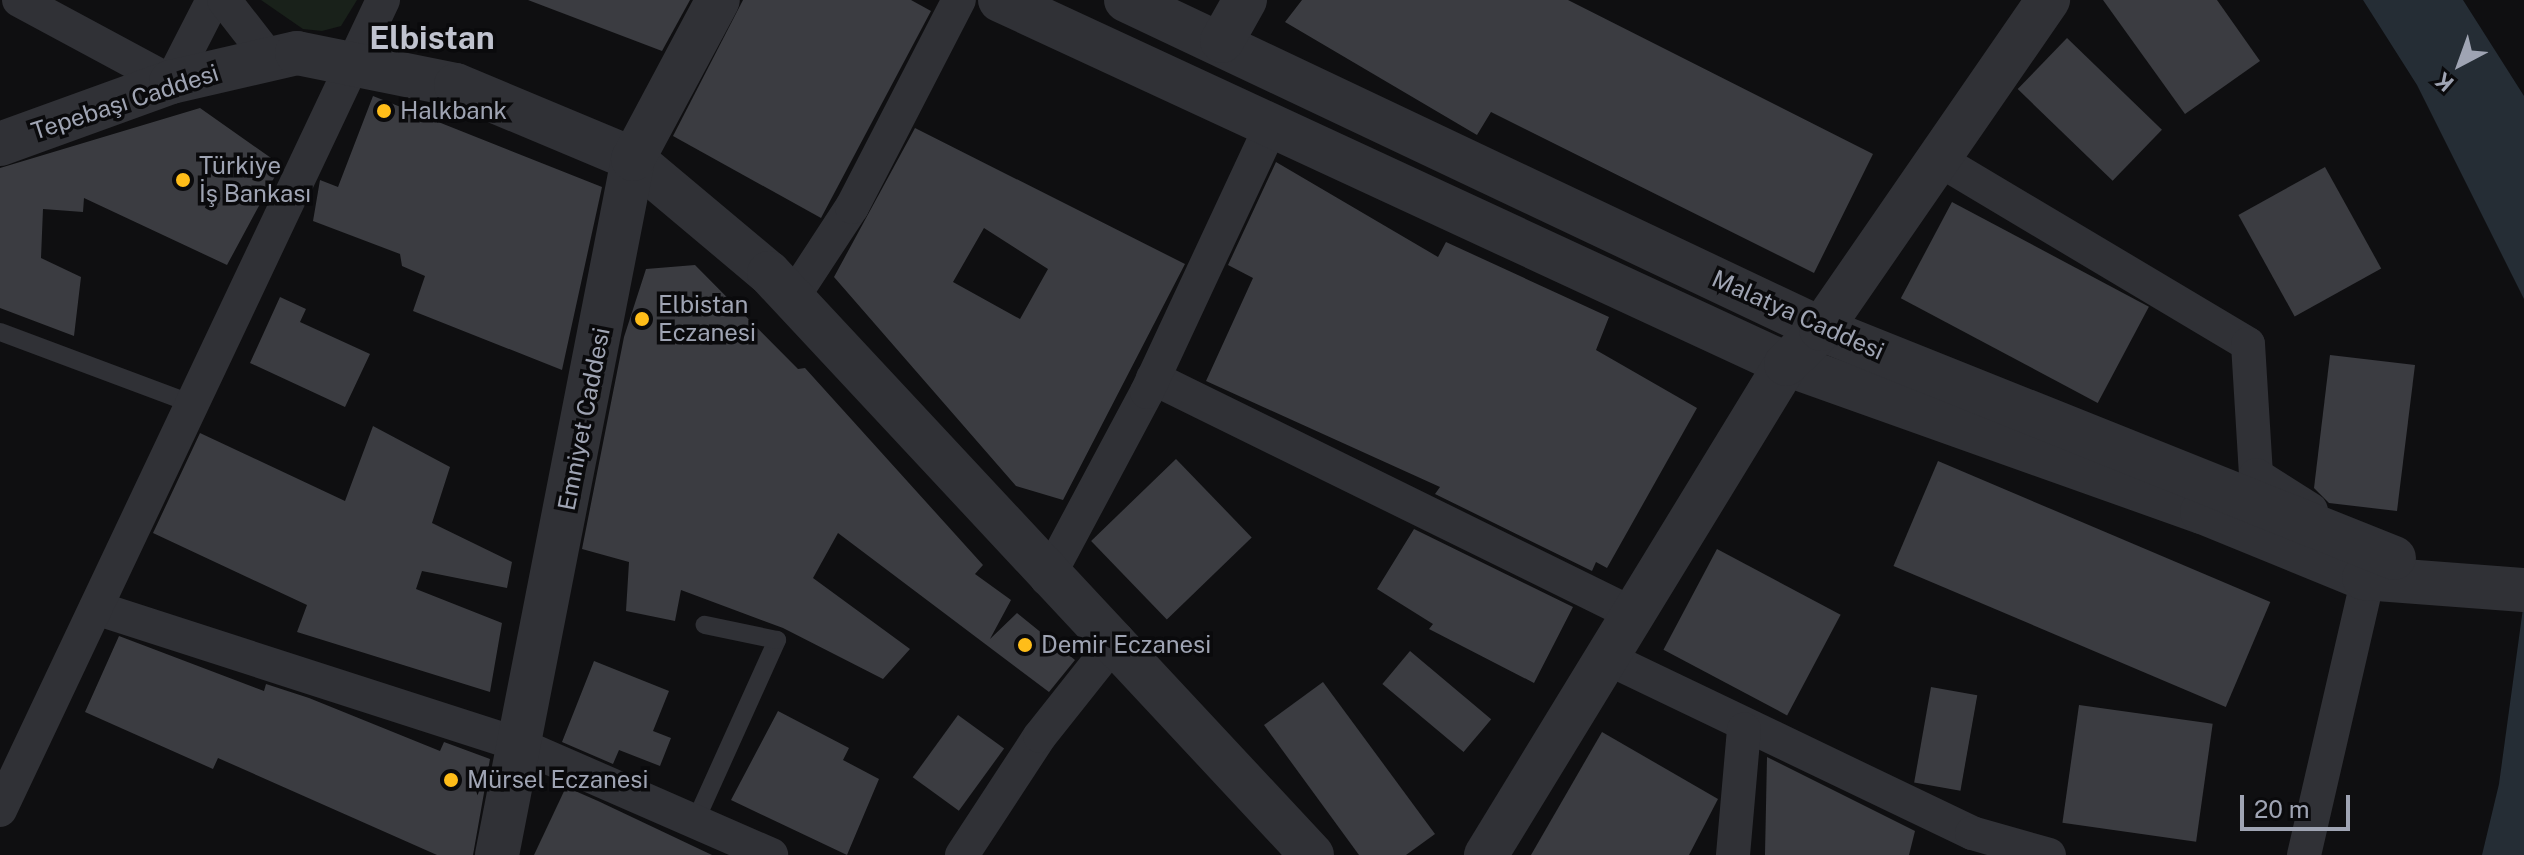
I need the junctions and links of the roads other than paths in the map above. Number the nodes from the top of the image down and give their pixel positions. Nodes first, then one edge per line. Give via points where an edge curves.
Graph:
1 (19, 0) edge
2 (213, 0) edge
3 (224, 0) edge
4 (383, 0) edge
5 (718, 0) edge
6 (959, 0) edge
7 (1000, 0) edge
8 (1126, 0) edge
9 (1245, 0) edge
10 (2048, 0) edge
11 (1222, 41) junction
12 (283, 56) junction
13 (355, 65) junction
14 (171, 82) junction
15 (1270, 128) junction
16 (0, 144) edge
17 (1936, 158) junction
18 (633, 159) junction
19 (793, 297) junction
20 (1821, 329) junction
21 (0, 332) edge
22 (1786, 364) junction
23 (1153, 378) junction
24 (193, 404) junction
25 (2370, 565) junction
26 (1047, 579) junction
27 (2506, 590) edge
28 (96, 608) junction
29 (1635, 615) junction
30 (705, 625) dead end
31 (1117, 639) junction
32 (1609, 659) junction
33 (1744, 729) junction
34 (522, 746) junction
35 (4, 791) edge
36 (694, 824) junction
37 (497, 855) edge
38 (771, 855) edge
39 (962, 855) edge
40 (1312, 855) edge
41 (1486, 855) edge
42 (1733, 855) edge
43 (2049, 855) edge
44 (2304, 855) edge

1 - 14 street
2 - 14 street
3 - 12 street
4 - 13 street
5 - 18 street, Emniyet Caddesi
6 - 19 street via 852,207
7 - 15 street
8 - 11 street, Malatya Caddesi
9 - 11 street
10 - 17 street
11 - 20 street, Malatya Caddesi
12 - 13 street
12 - 14 street, Tepebaşı Caddesi
13 - 18 street via 456,85
13 - 24 street
14 - 16 street, Tepebaşı Caddesi
15 - 22 street
15 - 23 street
17 - 20 street
17 - 25 street via 2248,344 2256,475
18 - 19 street
18 - 34 street, Emniyet Caddesi
19 - 26 street
20 - 22 street
20 - 25 street, Malatya Caddesi
21 - 24 lane
22 - 25 street via 2202,512
22 - 29 street
23 - 26 street
23 - 29 street
24 - 28 street
25 - 27 street
25 - 44 street
26 - 31 street
28 - 34 street
28 - 35 street
29 - 32 street
30 - 36 lane via 777,640
31 - 39 street via 1040,736
31 - 40 street
32 - 33 street
32 - 41 street
33 - 42 street
33 - 43 street via 1972,833
34 - 36 street
34 - 37 street, Emniyet Caddesi
36 - 38 street

